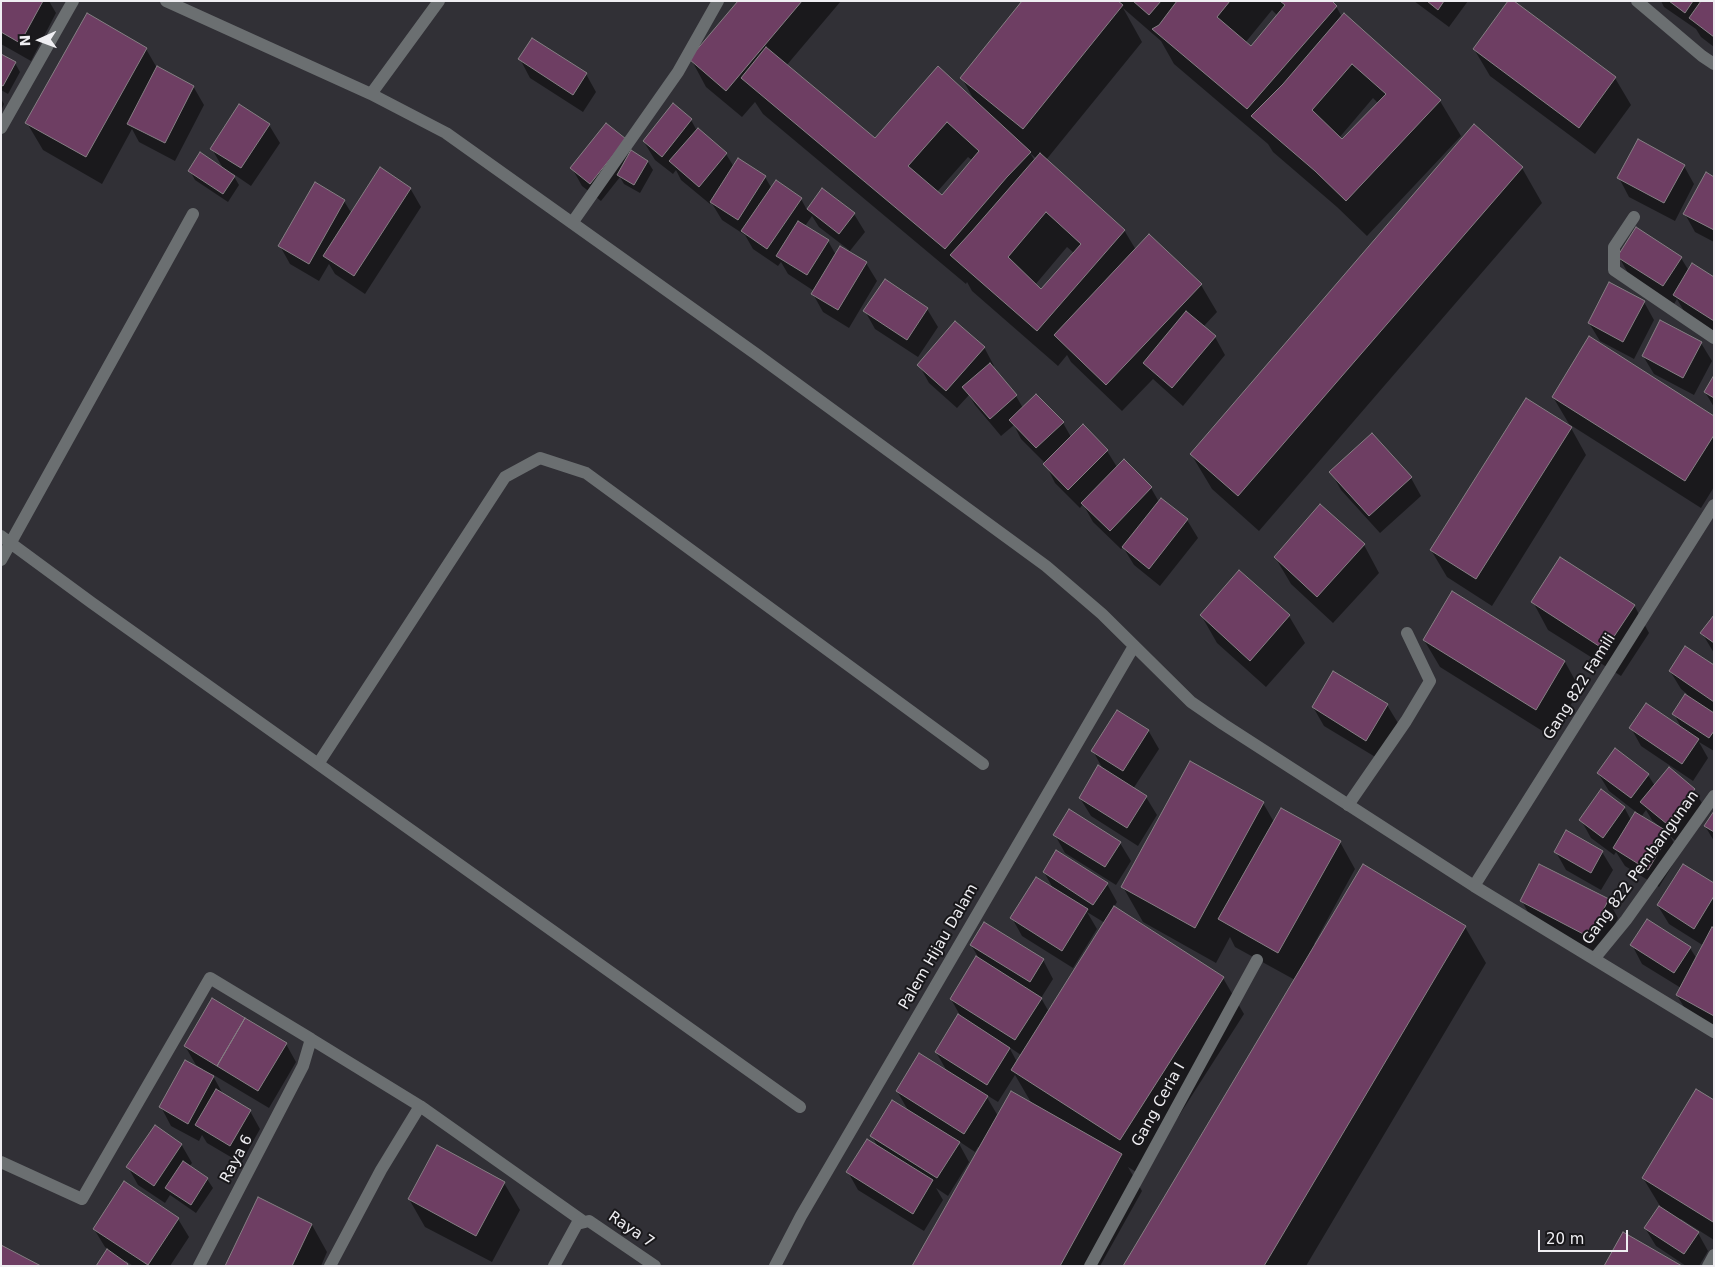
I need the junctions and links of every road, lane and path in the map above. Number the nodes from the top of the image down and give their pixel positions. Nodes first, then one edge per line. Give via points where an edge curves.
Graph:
1 (73, 1) edge
2 (166, 1) edge
3 (439, 1) edge
4 (718, 1) edge
5 (1637, 1) edge
6 (1714, 64) edge
7 (371, 94) junction
8 (1, 128) edge
9 (193, 214) dead end
10 (1634, 217) dead end
11 (572, 223) junction
12 (1714, 338) edge
13 (1714, 505) edge
14 (6, 539) edge
15 (1, 560) edge
16 (1407, 633) dead end
17 (1134, 646) junction
18 (318, 764) junction
19 (983, 764) dead end
20 (1714, 796) edge
21 (1348, 805) junction
22 (1474, 886) junction
23 (1594, 959) junction
24 (1257, 960) dead end
25 (1714, 1032) edge
26 (311, 1038) junction
27 (420, 1106) junction
28 (800, 1107) dead end
29 (1, 1162) edge
30 (584, 1222) junction
31 (1714, 1255) edge
32 (199, 1266) edge
33 (330, 1266) edge
34 (554, 1266) edge
35 (655, 1266) edge
36 (774, 1266) edge
37 (1090, 1266) edge
38 (1708, 1266) edge

1 - 8 street
2 - 7 street
3 - 7 street
4 - 11 street via 678,72
5 - 6 street
7 - 11 street via 446,133
9 - 14 street
10 - 12 street via 1614,247 1614,270
11 - 17 street via 1046,566
13 - 22 street, Gang 822 Famili
14 - 15 street
14 - 18 street
16 - 21 street via 1430,681
17 - 21 street via 1191,702
17 - 36 street, Palem Hijau Dalam
18 - 19 street via 505,477 540,458 586,473
18 - 28 street
20 - 23 street, Gang 822 Pembangunan via 1626,920
21 - 22 street
22 - 23 street
23 - 25 street
24 - 37 street, Gang Ceria I
26 - 27 street
26 - 29 street via 210,978 82,1199
26 - 32 street, Raya 6 via 303,1066
27 - 30 street
27 - 33 street via 380,1170
30 - 34 street, Raya 7 via 577,1224
30 - 35 street, Raya 7 via 589,1222
31 - 38 street

